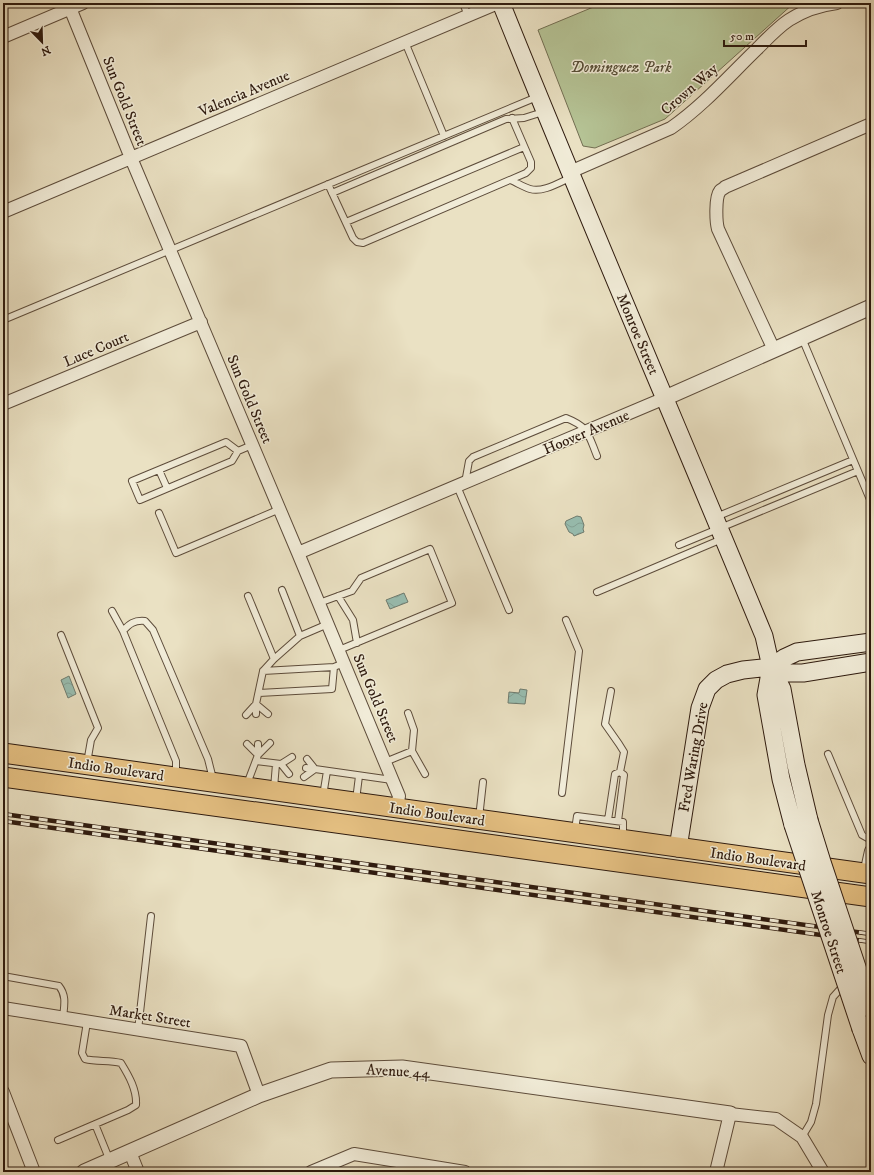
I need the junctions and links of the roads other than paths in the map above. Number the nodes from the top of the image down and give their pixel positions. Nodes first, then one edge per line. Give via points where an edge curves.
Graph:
1 (83, 3) edge
2 (463, 3) edge
3 (499, 3) edge
4 (837, 3) edge
5 (69, 6) edge
6 (468, 16) junction
7 (3, 37) edge
8 (405, 42) junction
9 (542, 104) junction
10 (512, 118) junction
11 (871, 124) edge
12 (444, 136) junction
13 (524, 147) junction
14 (131, 158) junction
15 (571, 174) junction
16 (510, 180) junction
17 (328, 184) junction
18 (332, 193) junction
19 (3, 212) edge
20 (346, 222) junction
21 (170, 250) junction
22 (871, 307) edge
23 (3, 320) edge
24 (201, 322) junction
25 (802, 338) junction
26 (774, 350) junction
27 (666, 398) junction
28 (3, 404) edge
29 (587, 431) junction
30 (252, 445) junction
31 (238, 451) junction
32 (598, 456) dead end
33 (853, 460) junction
34 (159, 470) junction
35 (858, 471) junction
36 (461, 484) junction
37 (167, 488) junction
38 (871, 502) edge
39 (280, 509) junction
40 (159, 513) dead end
41 (719, 528) junction
42 (679, 545) dead end
43 (298, 553) junction
44 (282, 590) dead end
45 (597, 592) dead end
46 (248, 596) dead end
47 (338, 596) junction
48 (319, 603) junction
49 (509, 610) dead end
50 (112, 611) dead end
51 (566, 620) dead end
52 (328, 624) junction
53 (122, 632) junction
54 (61, 636) dead end
55 (300, 636) junction
56 (871, 642) edge
57 (357, 643) junction
58 (339, 650) junction
59 (274, 659) junction
60 (871, 662) edge
61 (339, 665) junction
62 (771, 666) junction
63 (263, 671) junction
64 (611, 691) dead end
65 (259, 693) junction
66 (256, 704) junction
67 (408, 713) dead end
68 (256, 714) dead end
69 (268, 714) dead end
70 (246, 715) dead end
71 (270, 743) dead end
72 (247, 744) dead end
73 (258, 744) dead end
74 (412, 750) junction
75 (3, 753) edge
76 (828, 754) dead end
77 (292, 757) dead end
78 (257, 758) junction
79 (307, 759) dead end
80 (385, 762) junction
81 (278, 764) junction
82 (86, 765) junction
83 (291, 766) dead end
84 (306, 768) dead end
85 (315, 769) junction
86 (326, 771) junction
87 (620, 772) junction
88 (289, 774) dead end
89 (425, 774) dead end
90 (359, 776) junction
91 (3, 777) edge
92 (304, 777) dead end
93 (176, 778) junction
94 (393, 780) junction
95 (483, 782) dead end
96 (213, 783) junction
97 (246, 787) junction
98 (273, 791) junction
99 (562, 793) dead end
100 (323, 798) junction
101 (355, 802) junction
102 (397, 808) junction
103 (284, 816) junction
104 (479, 820) junction
105 (608, 820) junction
106 (618, 821) junction
107 (801, 822) junction
108 (574, 833) junction
109 (431, 836) junction
110 (622, 840) junction
111 (871, 840) edge
112 (678, 848) junction
113 (871, 852) edge
114 (560, 854) junction
115 (791, 863) junction
116 (707, 874) junction
117 (869, 874) edge
118 (871, 897) edge
119 (151, 916) dead end
120 (3, 976) edge
121 (871, 983) edge
122 (3, 1008) edge
123 (871, 1009) edge
124 (63, 1018) junction
125 (87, 1022) junction
126 (138, 1030) junction
127 (871, 1056) edge
128 (3, 1092) edge
129 (259, 1095) junction
130 (730, 1114) junction
131 (95, 1124) junction
132 (802, 1137) junction
133 (58, 1140) dead end
134 (130, 1152) junction
135 (110, 1161) junction
136 (34, 1172) edge
137 (84, 1172) edge
138 (138, 1172) edge
139 (311, 1172) edge
140 (465, 1172) edge
141 (716, 1172) edge
142 (822, 1172) edge

1 - 5 street
2 - 6 lane
3 - 6 street, Valencia Avenue
3 - 9 main road, Monroe Street
4 - 15 street, Crown Way via 817,7 788,20 697,107 671,128
5 - 7 street
5 - 14 street, Sun Gold Street
6 - 8 street, Valencia Avenue
8 - 12 lane
8 - 14 street, Valencia Avenue
9 - 10 lane via 524,118
9 - 12 lane
9 - 15 main road, Monroe Street
10 - 13 lane
10 - 18 lane
11 - 26 street via 725,187 717,196 718,229
12 - 17 lane
13 - 16 lane via 531,168
13 - 20 lane
14 - 19 street, Valencia Avenue
14 - 21 street, Sun Gold Street
15 - 16 lane via 547,188 538,189 531,189
15 - 27 main road, Monroe Street
16 - 20 lane via 363,243 353,238
17 - 18 lane
17 - 21 lane
18 - 20 lane
21 - 23 lane
21 - 24 street, Sun Gold Street
22 - 25 street, Hoover Avenue
24 - 28 street, Luce Court
24 - 30 street, Sun Gold Street
25 - 26 street, Hoover Avenue
25 - 33 lane
26 - 27 street, Hoover Avenue
27 - 29 street, Hoover Avenue
27 - 41 main road, Monroe Street
29 - 32 lane
29 - 36 street, Hoover Avenue
29 - 36 lane via 578,423 566,418 473,457 469,461
30 - 31 lane
30 - 39 street, Sun Gold Street
31 - 34 lane via 226,442
31 - 37 lane via 232,461
33 - 35 lane
33 - 41 lane
34 - 37 lane
34 - 37 lane via 132,481 140,500
35 - 38 lane
35 - 41 lane
36 - 43 street, Hoover Avenue
36 - 49 lane
39 - 40 lane via 176,553
39 - 43 street, Sun Gold Street
41 - 42 lane
41 - 45 lane
41 - 62 main road, Monroe Street via 764,636
43 - 48 street, Sun Gold Street
44 - 55 lane
46 - 59 lane
47 - 48 lane
47 - 57 lane via 353,620
47 - 57 lane via 352,591 362,578 430,549 452,602
48 - 52 street, Sun Gold Street
50 - 53 lane
51 - 99 lane via 579,651
52 - 55 lane
52 - 58 street, Sun Gold Street
53 - 93 lane via 176,761
53 - 96 lane via 137,620 145,621 153,630 208,759
54 - 82 lane via 98,728 91,740
55 - 59 lane
56 - 62 main road, Fred Waring Drive via 797,652
57 - 58 lane
58 - 61 street, Sun Gold Street
59 - 63 lane
60 - 62 main road, Fred Waring Drive via 803,673 787,673
61 - 63 lane
61 - 65 lane via 332,689
61 - 80 street, Sun Gold Street
62 - 107 main road, Monroe Street via 766,695 781,779
62 - 112 main road, Fred Waring Drive via 727,674 707,689 700,708
63 - 65 lane
64 - 87 lane via 605,724 624,752
65 - 66 lane
66 - 68 lane
66 - 69 lane
66 - 70 lane
67 - 74 lane via 414,730
71 - 78 lane
72 - 78 lane
73 - 78 lane
74 - 80 lane
74 - 89 lane
75 - 82 main road, Indio Boulevard
76 - 111 lane via 862,834
77 - 81 lane
78 - 81 lane
78 - 97 lane
79 - 85 lane
80 - 94 street, Sun Gold Street
81 - 83 lane
81 - 88 lane
81 - 98 lane
82 - 93 main road, Indio Boulevard
84 - 85 lane
85 - 86 lane
85 - 92 lane
86 - 90 lane
86 - 100 lane
87 - 105 lane via 615,774
87 - 106 lane via 624,775
90 - 94 lane
90 - 101 lane
91 - 103 main road, Indio Boulevard
93 - 96 main road, Indio Boulevard
94 - 102 street, Sun Gold Street via 399,796
95 - 104 lane
96 - 97 main road, Indio Boulevard
97 - 98 main road, Indio Boulevard
98 - 100 main road, Indio Boulevard
100 - 101 main road, Indio Boulevard
101 - 102 main road, Indio Boulevard
102 - 103 main road via 388,816 375,819 318,811
102 - 104 main road, Indio Boulevard
102 - 109 main road via 412,825
103 - 109 main road, Indio Boulevard
104 - 108 main road, Indio Boulevard
105 - 106 lane
105 - 108 lane via 577,816
106 - 110 lane via 623,822
107 - 123 main road, Monroe Street, bridge via 822,862
107 - 127 main road, Monroe Street, bridge via 861,1030
108 - 110 main road, Indio Boulevard
109 - 114 main road, Indio Boulevard
110 - 112 main road, Indio Boulevard
112 - 114 main road via 672,856 663,859 590,849
112 - 115 main road, Indio Boulevard
112 - 116 main road via 690,863
113 - 117 street
114 - 116 main road, Indio Boulevard
115 - 116 main road via 759,868 707,861 703,866
115 - 117 main road, Indio Boulevard
116 - 118 main road, Indio Boulevard
119 - 126 lane
120 - 124 lane via 59,986 65,998
121 - 132 lane via 842,987 833,997 828,1015 816,1104 811,1122
122 - 124 street, Market Street
124 - 125 street, Market Street
125 - 126 street, Market Street
125 - 131 lane via 82,1053 85,1059 121,1063 136,1096 136,1105
126 - 129 street, Market Street via 241,1046
128 - 136 street
129 - 130 street, Avenue 44 via 331,1070 402,1068
129 - 134 street, Avenue 44
130 - 132 street via 776,1119
130 - 141 street
131 - 133 lane
131 - 135 lane
132 - 142 street
134 - 135 street, Avenue 44
134 - 138 street
135 - 137 street, Avenue 44
139 - 140 street via 354,1154

